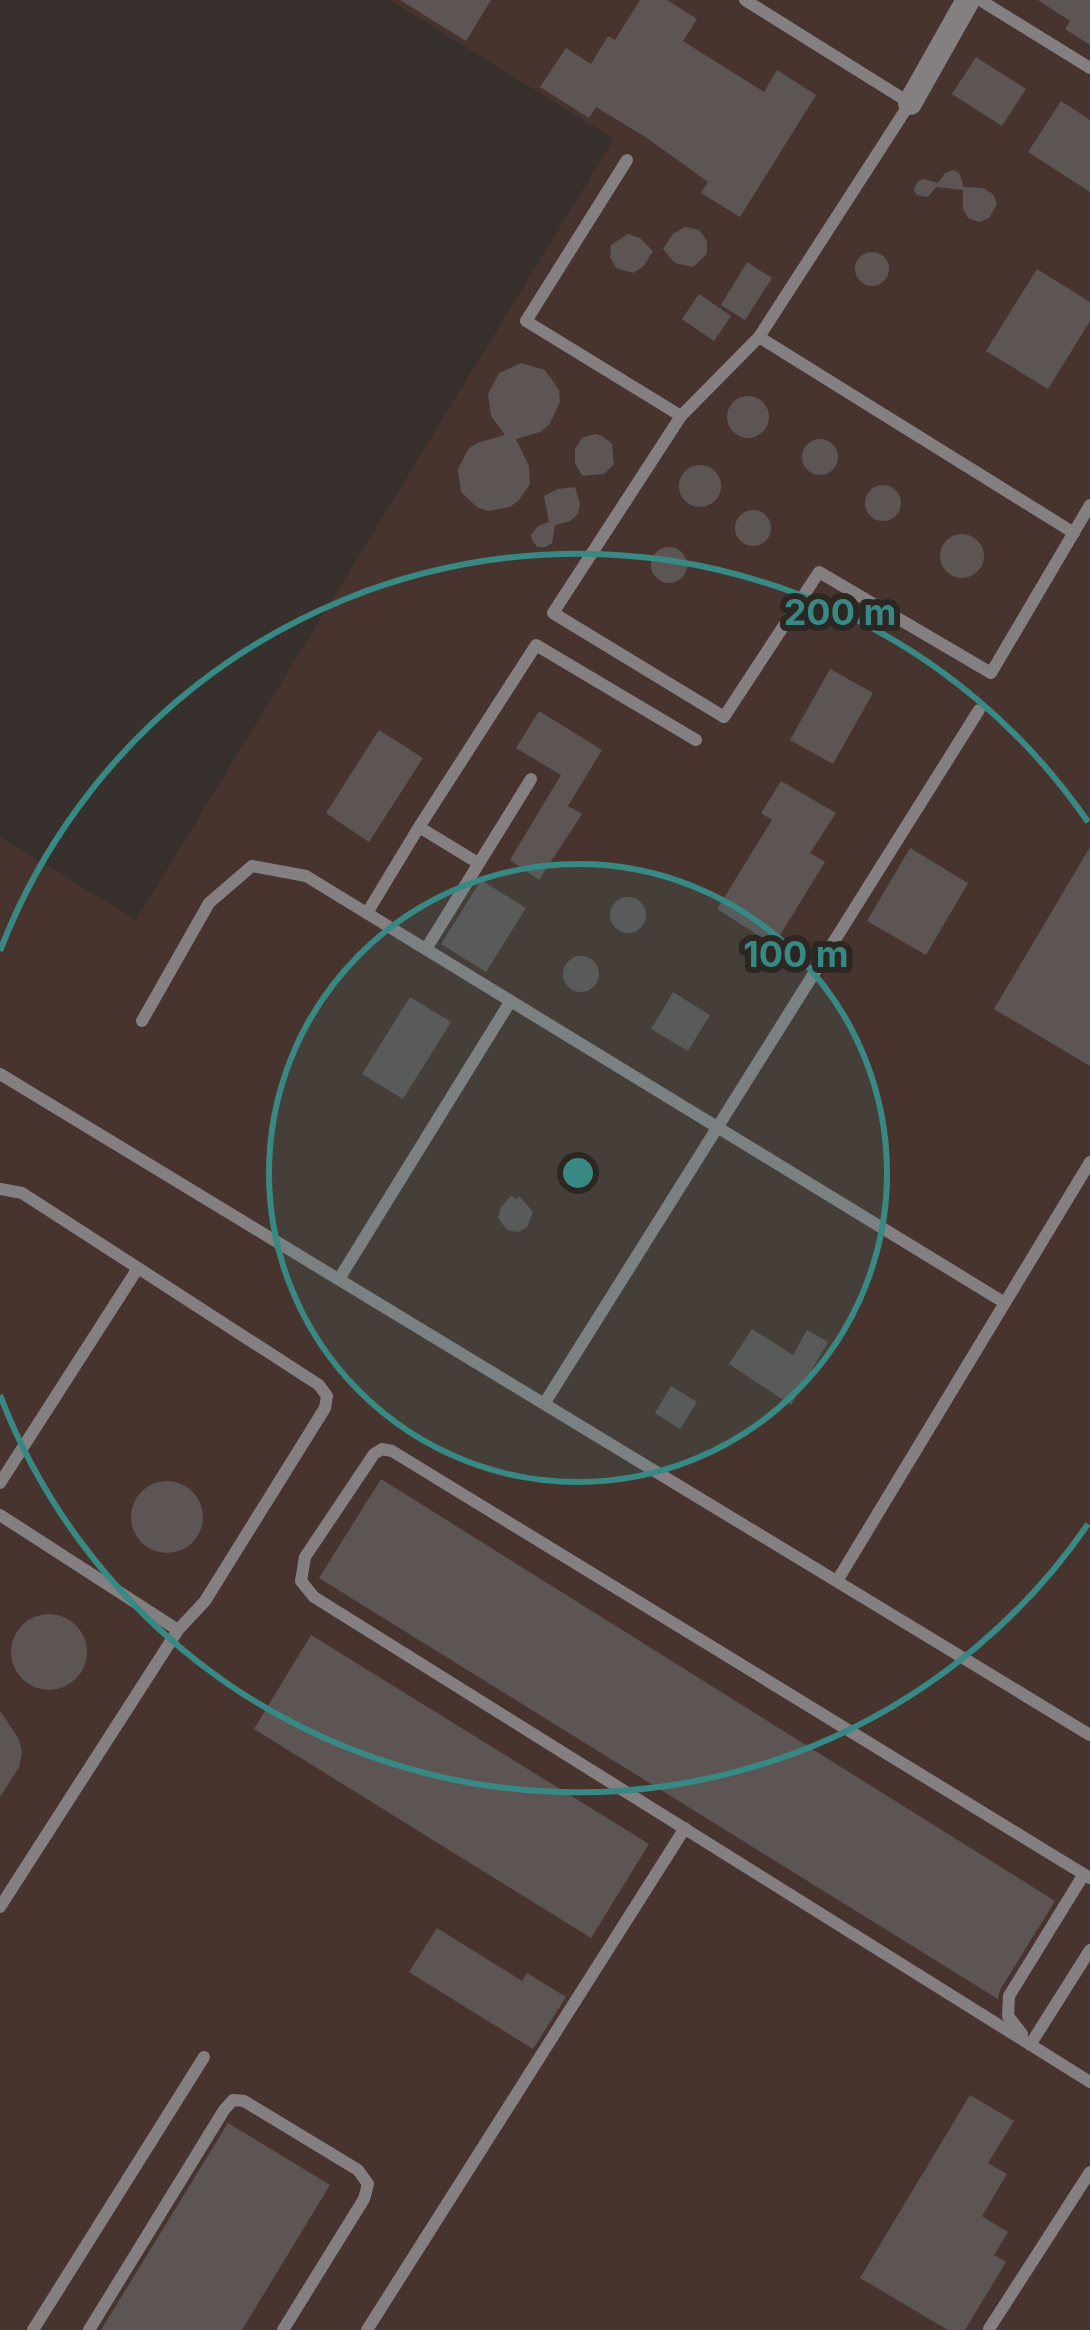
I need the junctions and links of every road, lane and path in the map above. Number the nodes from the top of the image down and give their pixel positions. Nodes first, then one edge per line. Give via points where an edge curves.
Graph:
1 (745, 0) edge
2 (968, 0) edge
3 (980, 0) edge
4 (1090, 68) edge
5 (910, 103) junction
6 (627, 160) dead end
7 (759, 337) junction
8 (681, 416) junction
9 (1090, 505) edge
10 (1074, 533) junction
11 (979, 710) dead end
12 (696, 740) dead end
13 (531, 779) dead end
14 (418, 827) junction
15 (478, 863) junction
16 (367, 914) junction
17 (426, 949) junction
18 (510, 1002) junction
19 (142, 1022) dead end
20 (0, 1074) edge
21 (717, 1127) junction
22 (1090, 1162) edge
23 (0, 1189) edge
24 (139, 1268) junction
25 (339, 1279) junction
26 (1005, 1303) junction
27 (544, 1404) junction
28 (0, 1483) edge
29 (0, 1515) edge
30 (837, 1581) junction
31 (178, 1630) junction
32 (1090, 1735) edge
33 (685, 1828) junction
34 (1087, 1876) edge
35 (5, 1889) edge
36 (0, 1907) edge
37 (1090, 1950) edge
38 (1030, 2044) junction
39 (204, 2057) dead end
40 (1090, 2082) edge
41 (1090, 2171) edge
42 (989, 2329) edge
43 (33, 2330) edge
44 (89, 2330) edge
45 (283, 2330) edge
46 (367, 2330) edge

1 - 5 lane
2 - 5 street
3 - 4 lane
5 - 7 lane
6 - 8 lane via 526,321
7 - 8 lane
7 - 10 lane
8 - 10 lane via 553,614 724,717 819,572 991,673
9 - 10 lane
11 - 21 lane
12 - 14 lane via 536,645
13 - 15 lane
14 - 15 lane
14 - 16 lane
15 - 17 lane
16 - 17 lane
16 - 19 lane via 306,876 252,866 209,903
17 - 18 lane
18 - 21 lane
18 - 25 lane
20 - 25 lane
21 - 26 lane
21 - 27 lane
22 - 26 lane
23 - 24 lane via 22,1193
24 - 28 lane
24 - 31 lane via 327,1396 205,1601
25 - 27 lane
26 - 30 lane
27 - 30 lane
29 - 31 lane
30 - 32 lane
31 - 35 lane
33 - 34 lane via 314,1597 301,1581 305,1557 374,1454 392,1451
33 - 38 lane
33 - 46 lane
34 - 38 lane via 1009,1996 1008,2016
35 - 36 lane
37 - 38 lane
38 - 40 lane
39 - 43 lane
41 - 42 lane
44 - 45 lane via 233,2100 358,2170 368,2184

